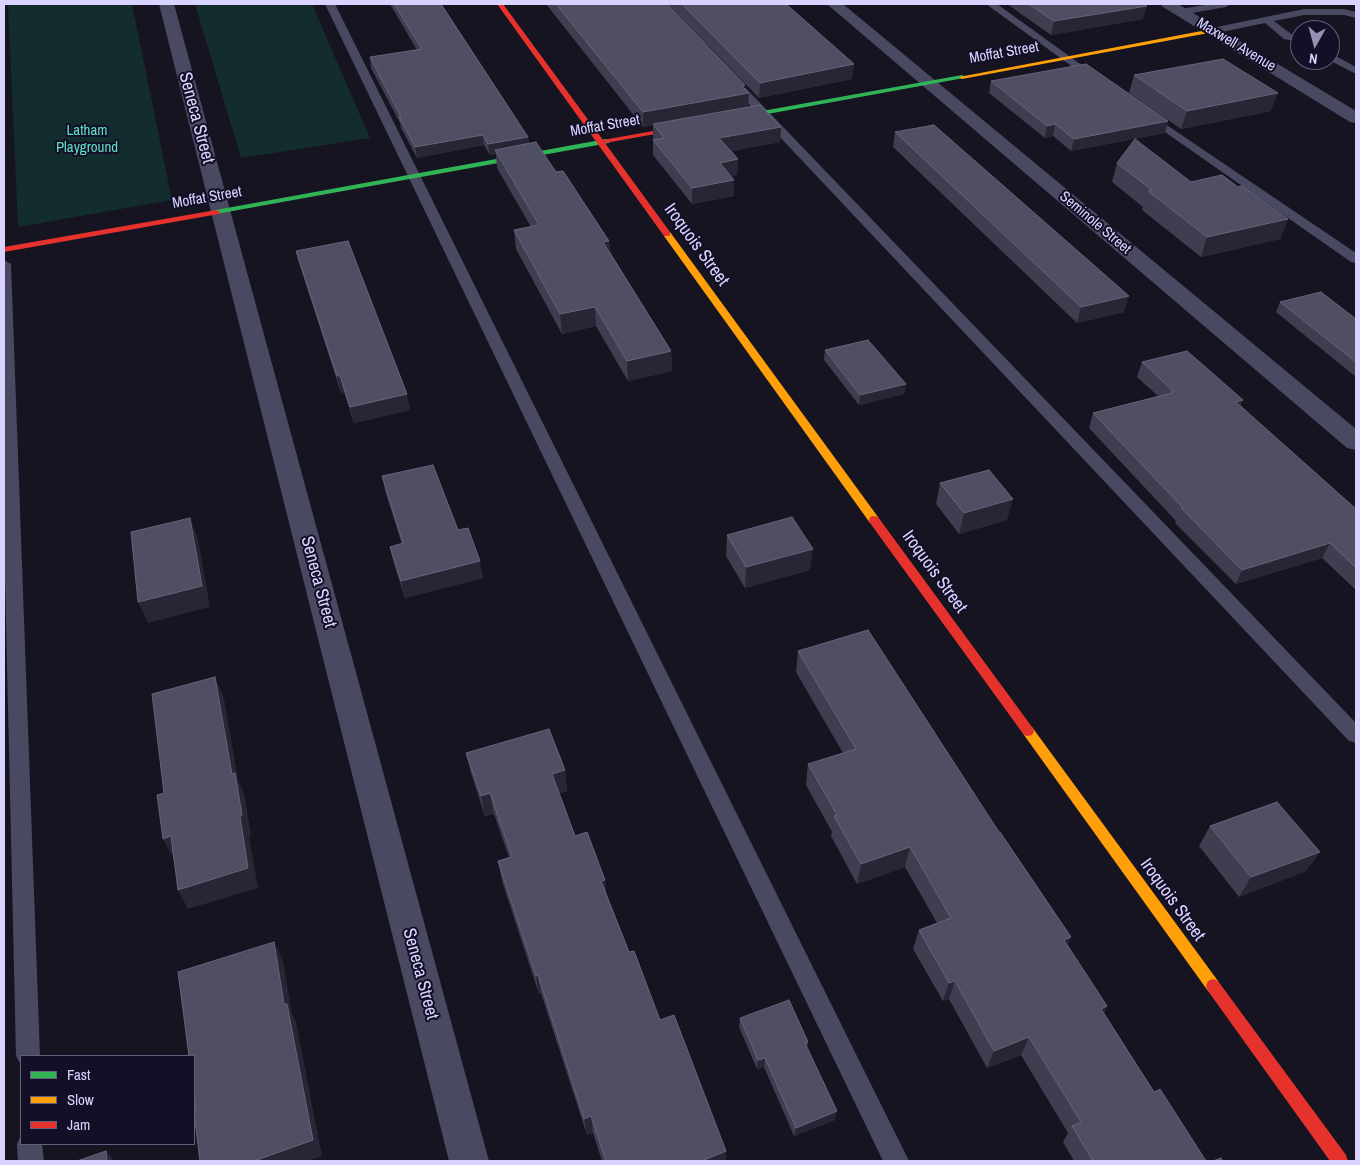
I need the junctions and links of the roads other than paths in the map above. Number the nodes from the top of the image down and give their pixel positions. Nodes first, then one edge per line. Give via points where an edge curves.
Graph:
1 (166, 4) edge
2 (330, 4) edge
3 (500, 4) edge
4 (834, 4) edge
5 (991, 4) edge
6 (1226, 4) edge
7 (1174, 8) edge
8 (1356, 15) edge
9 (1267, 20) junction
10 (1212, 31) junction
11 (1290, 36) edge
12 (1065, 58) junction
13 (1340, 62) edge
14 (722, 69) edge
15 (1356, 71) edge
16 (928, 83) junction
17 (1106, 86) edge
18 (1138, 108) edge
19 (763, 112) junction
20 (1356, 118) edge
21 (715, 121) edge
22 (696, 125) edge
23 (600, 142) junction
24 (415, 176) junction
25 (220, 211) junction
26 (4, 250) edge
27 (1356, 260) edge
28 (4, 264) edge
29 (1356, 442) edge
30 (1356, 735) edge
31 (28, 1055) edge
32 (30, 1145) edge
33 (31, 1161) edge
34 (469, 1161) edge
35 (896, 1161) edge
36 (1340, 1161) edge

1 - 25 street, Seneca Street
2 - 24 lane
3 - 23 street, Iroquois Street
4 - 16 street, Seminole Street
5 - 12 lane
6 - 7 lane
7 - 10 street, Maxwell Avenue
8 - 9 lane via 1304,12
9 - 10 lane
9 - 11 lane
10 - 12 street, Moffat Street
10 - 20 street, Maxwell Avenue
12 - 16 street, Moffat Street
12 - 17 lane
13 - 15 lane
14 - 19 lane
16 - 19 street, Moffat Street
16 - 29 street, Seminole Street
18 - 27 lane
19 - 21 street, Moffat Street
19 - 30 lane
22 - 23 street, Moffat Street
23 - 24 street, Moffat Street
23 - 36 street, Iroquois Street
24 - 25 street, Moffat Street
24 - 35 lane
25 - 26 street, Moffat Street
25 - 34 street, Seneca Street
28 - 31 lane
32 - 33 lane

